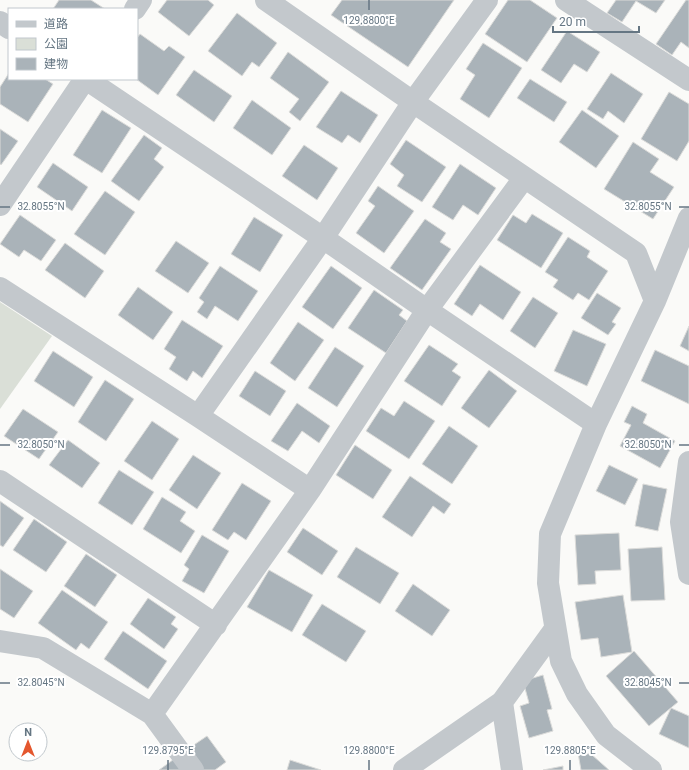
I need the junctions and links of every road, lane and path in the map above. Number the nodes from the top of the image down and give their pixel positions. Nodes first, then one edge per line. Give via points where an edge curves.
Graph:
1 (266, 0) edge
2 (488, 0) edge
3 (566, 0) edge
4 (85, 80) edge
5 (87, 80) edge
6 (689, 80) edge
7 (412, 102) junction
8 (524, 178) junction
9 (0, 205) edge
10 (689, 218) edge
11 (323, 238) junction
12 (0, 288) edge
13 (655, 302) junction
14 (427, 310) junction
15 (198, 416) junction
16 (596, 424) junction
17 (689, 462) edge
18 (0, 481) edge
19 (310, 490) junction
20 (689, 574) edge
21 (216, 625) junction
22 (555, 629) junction
23 (0, 641) edge
24 (502, 702) junction
25 (152, 714) junction
26 (193, 770) edge
27 (404, 770) edge
28 (512, 770) edge
29 (651, 770) edge

1 - 7 street
2 - 7 street
3 - 6 street
4 - 9 street
5 - 11 street
7 - 8 street
7 - 11 street
8 - 13 street via 636,253
8 - 14 street
10 - 13 street
11 - 14 street
11 - 15 street
12 - 15 street
13 - 16 street
14 - 16 street
14 - 19 street
15 - 19 street
16 - 22 street via 550,534 548,583
17 - 20 street via 681,522
18 - 21 street
19 - 21 street
21 - 25 street
22 - 24 street
22 - 29 street via 561,660 577,694 606,735
23 - 25 street via 43,648
24 - 27 street
24 - 28 street
25 - 26 street

